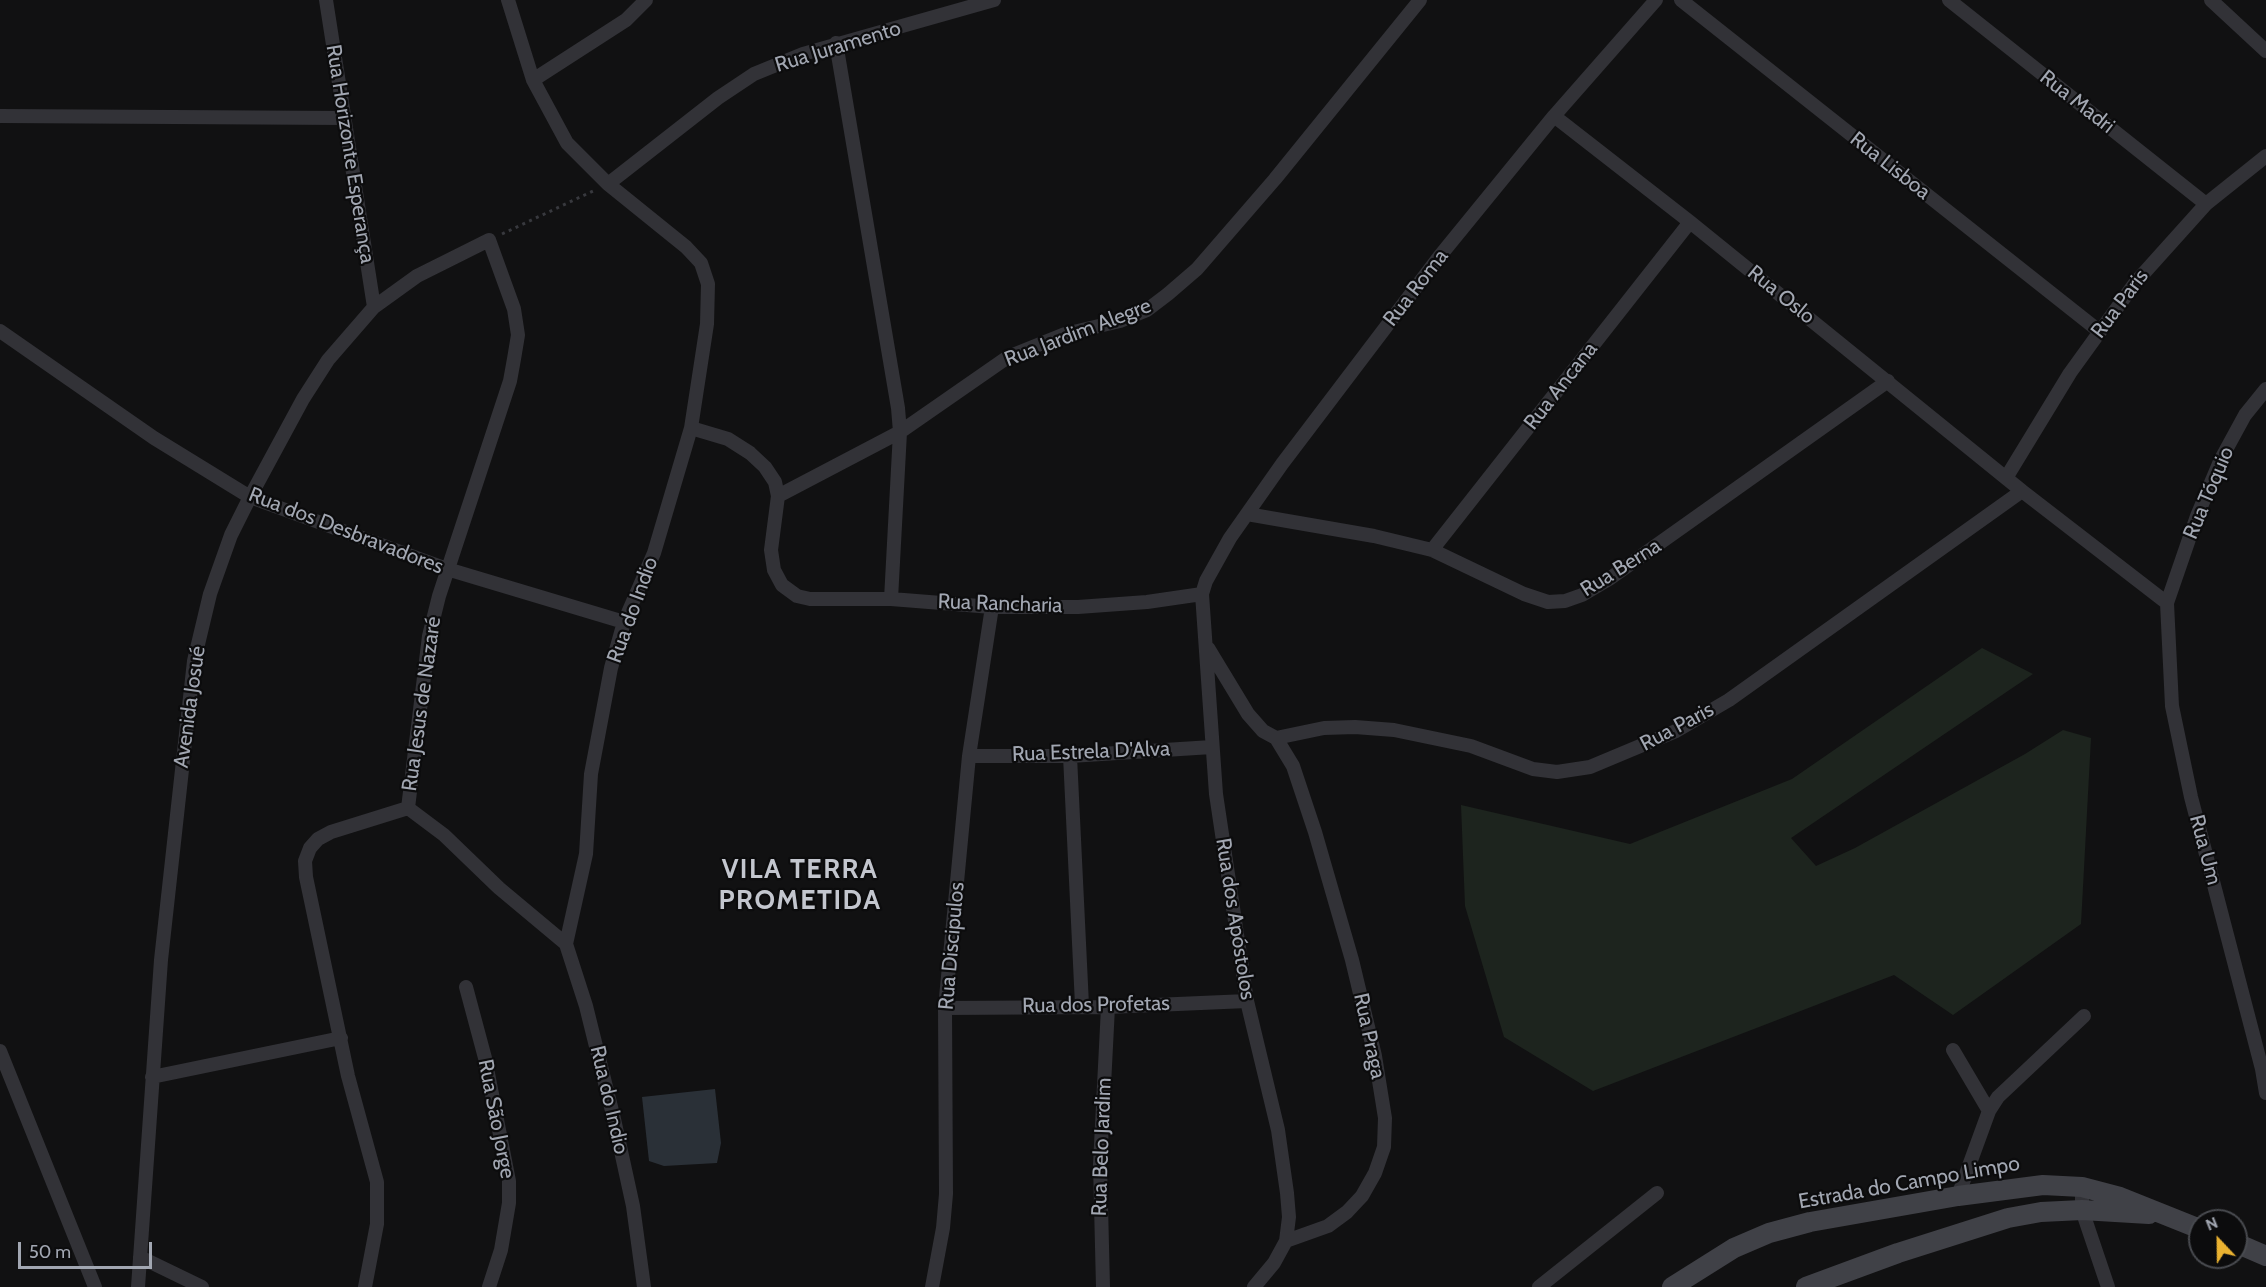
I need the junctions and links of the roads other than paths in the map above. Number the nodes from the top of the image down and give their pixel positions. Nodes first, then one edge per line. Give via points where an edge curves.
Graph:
1 (326, 0) edge
2 (508, 0) edge
3 (646, 0) edge
4 (994, 0) edge
5 (1420, 0) edge
6 (1656, 0) edge
7 (1682, 0) edge
8 (1949, 0) edge
9 (2211, 0) edge
10 (837, 43) junction
11 (2266, 51) edge
12 (533, 80) junction
13 (1554, 116) junction
14 (0, 117) edge
15 (344, 118) junction
16 (2266, 156) edge
17 (608, 184) junction
18 (2206, 204) junction
19 (1690, 222) junction
20 (489, 240) joint
21 (374, 307) junction
22 (0, 331) edge
23 (2099, 331) junction
24 (1888, 381) junction
25 (2266, 390) edge
26 (691, 428) junction
27 (900, 432) junction
28 (2006, 478) junction
29 (2022, 491) junction
30 (778, 496) junction
31 (250, 497) junction
32 (1247, 514) junction
33 (1432, 550) junction
34 (447, 569) junction
35 (1202, 594) junction
36 (891, 599) junction
37 (2167, 603) junction
38 (992, 607) junction
39 (624, 622) junction
40 (1206, 646) junction
41 (1276, 738) junction
42 (1212, 747) junction
43 (969, 756) junction
44 (1070, 756) junction
45 (408, 808) junction
46 (566, 944) junction
47 (466, 987) dead end
48 (1247, 1001) junction
49 (1082, 1005) junction
50 (1108, 1007) junction
51 (945, 1008) junction
52 (2085, 1016) dead end
53 (341, 1038) junction
54 (1953, 1050) dead end
55 (0, 1051) edge
56 (2264, 1070) edge
57 (152, 1077) junction
58 (2266, 1093) edge
59 (1989, 1111) junction
60 (2043, 1185) junction
61 (2082, 1187) junction
62 (1657, 1192) dead end
63 (1958, 1196) junction
64 (2082, 1210) junction
65 (2041, 1212) junction
66 (2163, 1215) junction
67 (2188, 1224) edge
68 (1286, 1241) junction
69 (2248, 1248) edge
70 (2266, 1256) edge
71 (140, 1257) junction
72 (95, 1287) edge
73 (138, 1287) edge
74 (201, 1287) edge
75 (365, 1287) edge
76 (489, 1287) edge
77 (644, 1287) edge
78 (932, 1287) edge
79 (1103, 1287) edge
80 (1254, 1287) edge
81 (1539, 1287) edge
82 (1672, 1287) edge
83 (1806, 1287) edge
84 (2108, 1287) edge

1 - 15 street, Rua Horizonte Esperança
2 - 12 street, Rua do Indio
3 - 12 street via 626,20
4 - 10 street, Rua Juramento
5 - 27 street, Rua Jardim Alegre via 1275,179 1197,268 1168,294 1147,310 1120,321 1065,334 1008,357
6 - 13 street, Rua Roma
7 - 23 street, Rua Lisboa
8 - 18 street, Rua Madri
9 - 11 street
10 - 17 street, Rua Juramento via 754,74
10 - 27 street via 853,154 892,358
12 - 17 street, Rua do Indio via 567,143
13 - 19 street, Rua Oslo
13 - 32 street, Rua Roma via 1439,257
14 - 15 street
15 - 21 street, Rua Horizonte Esperança
16 - 18 street, Rua Paris
17 - 26 street, Rua do Indio via 701,263 708,284 707,324
18 - 23 street, Rua Paris via 2169,242
19 - 24 street, Rua Oslo
19 - 33 street, Rua Ancana
20 - 21 street, Avenida Josué via 417,276
20 - 34 street, Rua Jesus de Nazaré via 514,309 518,335 510,381
21 - 31 street, Avenida Josué via 328,360
22 - 31 street, Rua dos Desbravadores via 154,438
23 - 28 street, Rua Paris
24 - 28 street, Rua Oslo
24 - 33 street, Rua Berna via 1700,517 1582,595 1548,602
25 - 37 street, Rua Tóquio via 2245,415 2221,459
26 - 30 street via 728,439 750,453 775,482
26 - 39 street, Rua do Indio via 654,553
27 - 30 street, Rua Jardim Alegre
27 - 36 street
28 - 29 street, Rua Oslo
29 - 37 street, Rua Oslo
29 - 41 street, Rua Paris via 1729,700 1676,731 1590,767 1557,772 1533,769 1471,746 1394,730 1324,728
30 - 36 street, Rua Rancharia via 771,550 774,570 782,585 797,596 810,599
31 - 34 street, Rua dos Desbravadores
31 - 57 street, Avenida Josué via 231,535 210,594 194,661
32 - 33 street, Rua Berna
32 - 35 street, Rua Roma via 1213,567
34 - 39 street, Rua dos Desbravadores
34 - 45 street, Rua Jesus de Nazaré via 429,636
35 - 38 street, Rua Rancharia via 1078,607
35 - 40 street, Rua dos Apóstolos
36 - 38 street, Rua Rancharia
37 - 56 street, Rua Um via 2172,706 2191,797
38 - 43 street, Rua Discipulos
39 - 46 street, Rua do Indio via 595,745 586,854
40 - 41 street, Rua Praga via 1248,714
40 - 42 street, Rua dos Apóstolos
41 - 68 street, Rua Praga via 1293,766 1337,905 1375,1056 1385,1118 1384,1147 1362,1196 1328,1226
42 - 44 street, Rua Estrela D'Alva
42 - 48 street, Rua dos Apóstolos
43 - 44 street, Rua Estrela D'Alva
43 - 51 street, Rua Discipulos
44 - 49 street
45 - 46 street via 444,834 499,888
45 - 53 street, Rua Jesus de Nazaré via 325,836 310,848 305,861
46 - 77 street, Rua do Indio via 614,1119 633,1206
47 - 76 street, Rua São Jorge via 485,1058 509,1181 501,1250
48 - 50 street, Rua dos Profetas
48 - 68 street, Rua dos Apóstolos via 1283,1159 1289,1217
49 - 50 street, Rua dos Profetas
49 - 51 street, Rua dos Profetas
50 - 79 street, Rua Belo Jardim via 1100,1164
51 - 78 street, Rua Discipulos via 946,1194
52 - 59 street via 2013,1081
53 - 57 street
53 - 75 street, Rua Jesus de Nazaré via 379,1202
54 - 59 street
55 - 72 street
56 - 58 street, Rua Um
57 - 71 street, Avenida Josué
59 - 63 street
60 - 61 street, Estrada do Campo Limpo
60 - 63 street, Estrada do Campo Limpo
60 - 65 street
61 - 64 street
61 - 66 street, Estrada do Campo Limpo
62 - 81 street
63 - 82 street, Estrada do Campo Limpo via 1769,1233 1734,1248
64 - 65 street, Estrada do Campo Limpo
64 - 66 street, Estrada do Campo Limpo
64 - 84 street
65 - 83 street, Estrada do Campo Limpo via 1984,1224
66 - 67 street, Estrada do Campo Limpo
68 - 80 street
69 - 70 street
71 - 73 street, Avenida Josué
71 - 74 street

